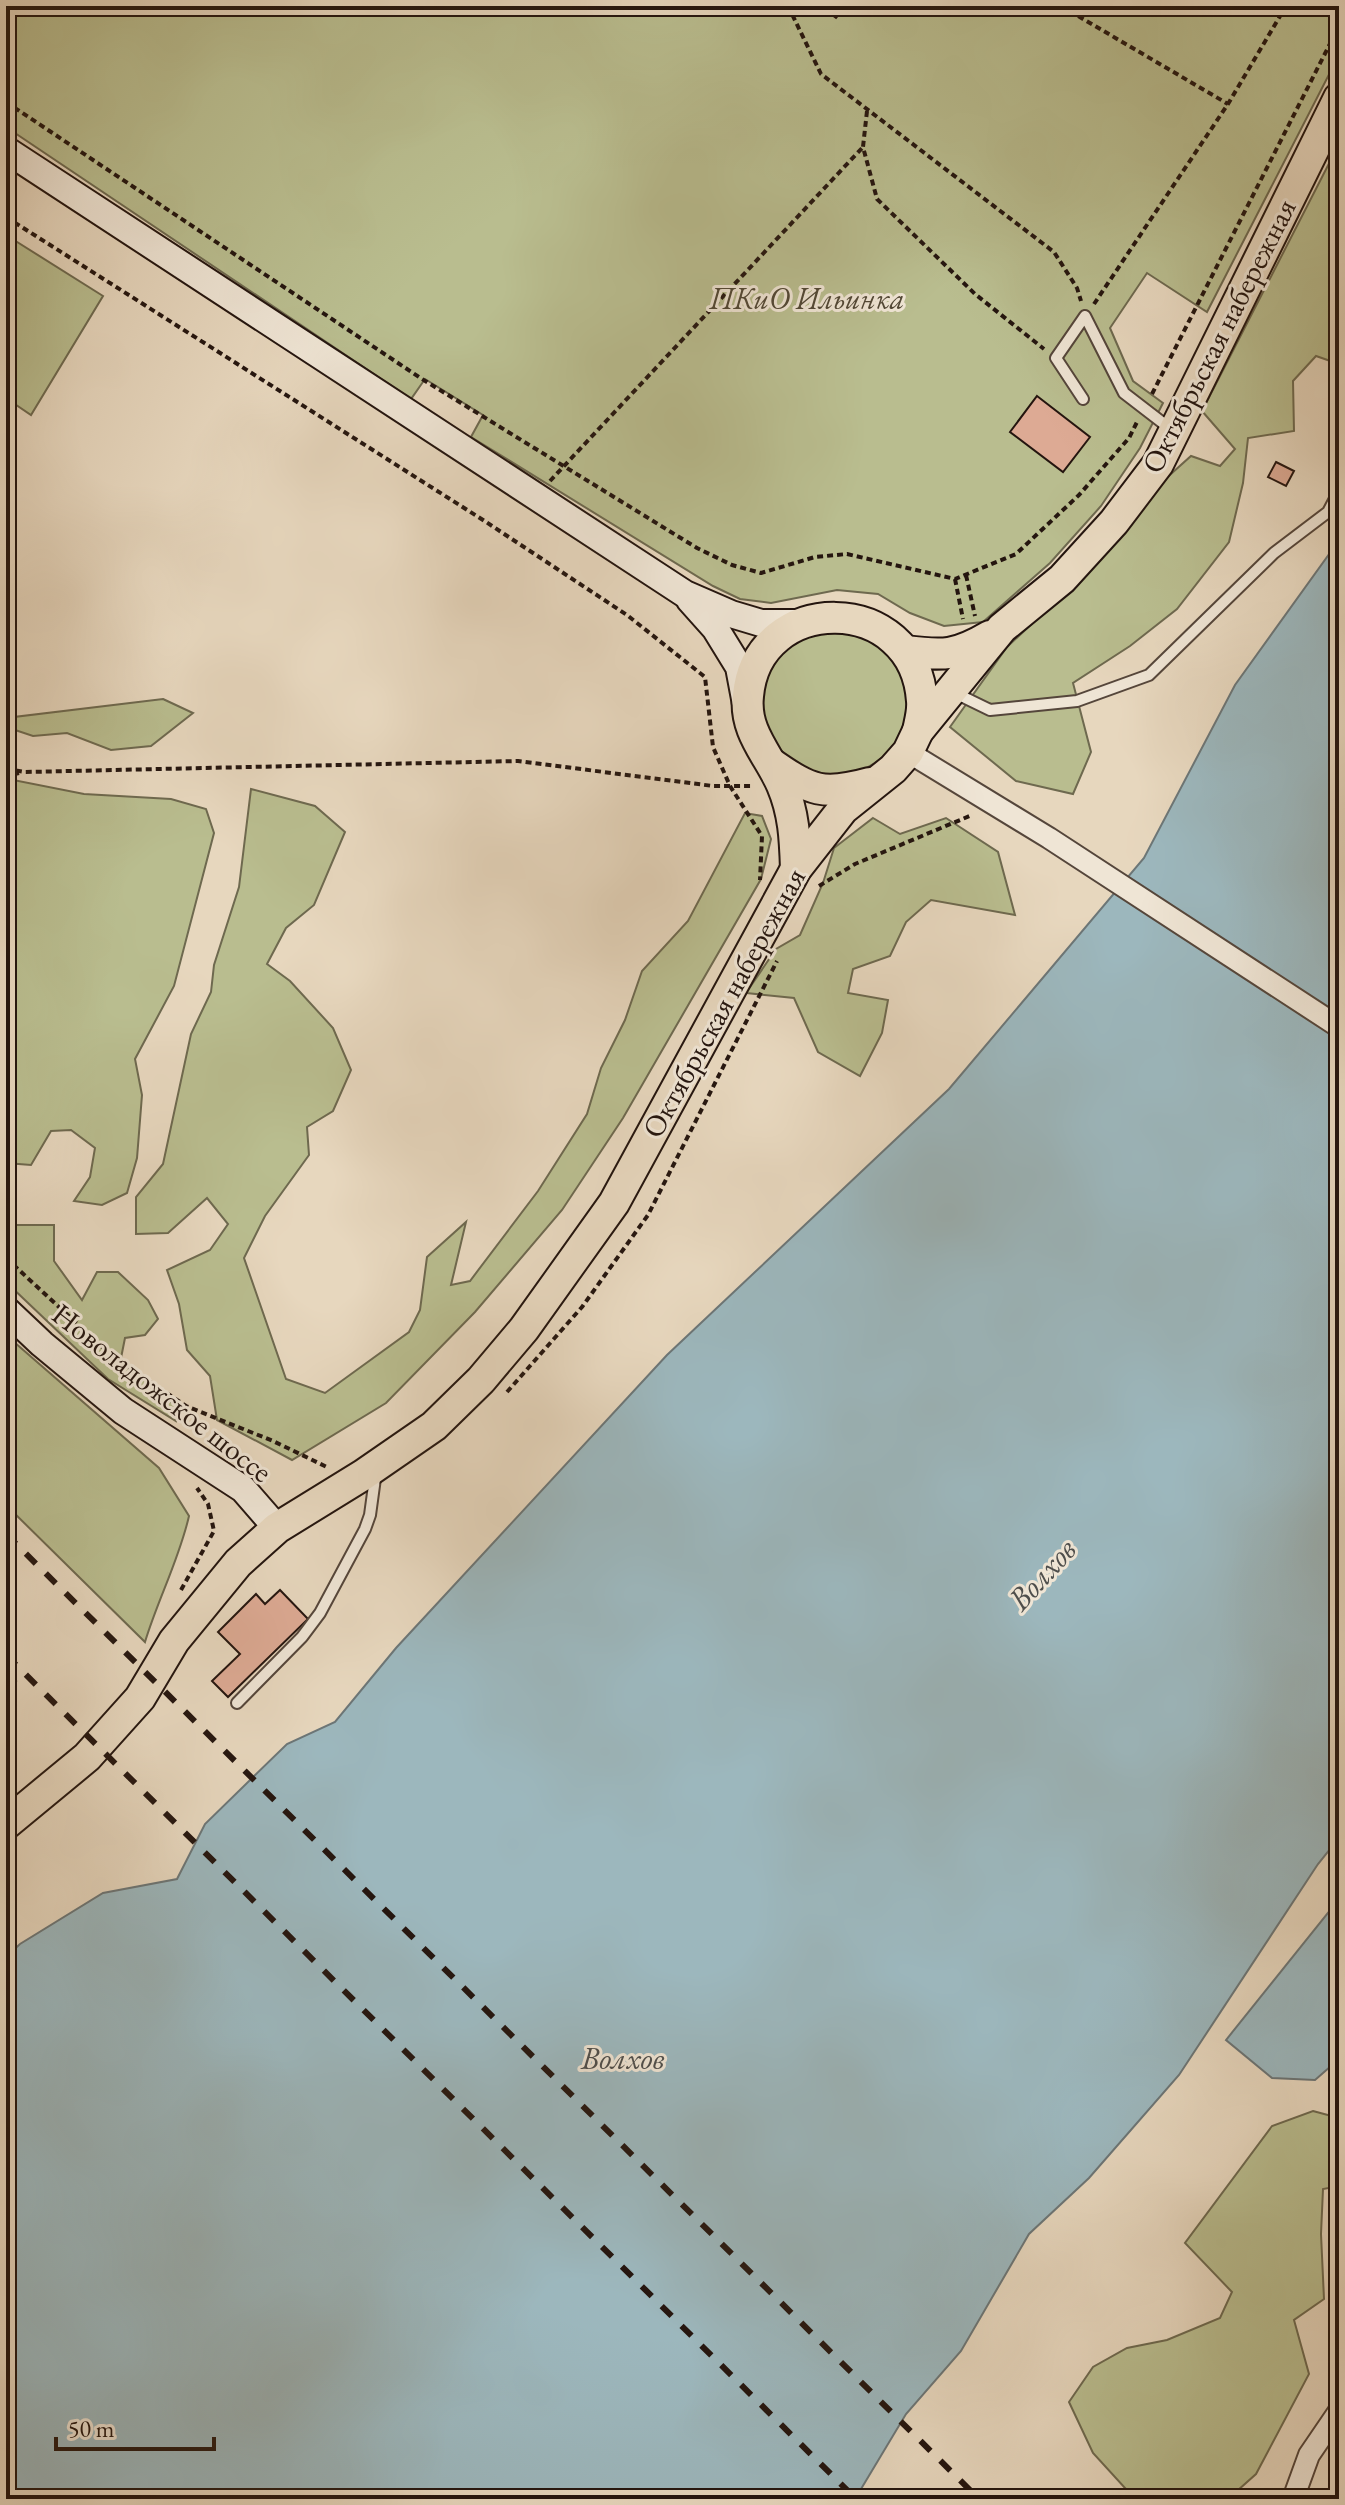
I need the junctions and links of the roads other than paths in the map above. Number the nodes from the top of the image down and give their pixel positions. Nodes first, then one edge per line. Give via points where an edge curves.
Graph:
1 (1339, 98) edge
2 (6, 150) edge
3 (1083, 399) dead end
4 (1174, 432) junction
5 (1339, 491) edge
6 (685, 594) junction
7 (800, 623) junction
8 (982, 630) junction
9 (905, 651) junction
10 (951, 691) junction
11 (750, 726) junction
12 (913, 742) junction
13 (777, 775) junction
14 (875, 782) junction
15 (807, 878) junction
16 (1339, 1027) edge
17 (6, 1310) edge
18 (377, 1465) junction
19 (277, 1528) junction
20 (237, 1703) dead end
21 (6, 1824) edge
22 (1339, 2411) edge
23 (1293, 2499) edge

1 - 4 main road, Октябрьская набережная
2 - 6 main road
3 - 4 lane via 1056,358 1085,316 1124,393
4 - 8 main road, Октябрьская набережная via 1158,464 1114,522 1062,579
5 - 10 lane via 1328,512 1274,553 1149,675 1077,701 990,710
6 - 7 main road via 761,623
6 - 11 main road via 739,667
7 - 9 main road via 828,616 857,619 884,631
7 - 11 main road via 774,640 756,665 747,695
8 - 9 main road via 965,651
8 - 10 main road, Октябрьская набережная
9 - 12 main road via 918,676 923,704
10 - 12 main road, Октябрьская набережная
11 - 13 main road
12 - 14 main road, Октябрьская набережная via 893,769
12 - 16 street via 996,805
13 - 14 main road via 839,791
13 - 15 main road
14 - 15 main road, Октябрьская набережная via 843,809
15 - 18 main road, Октябрьская набережная via 614,1203 524,1329 434,1426
17 - 19 main road, Новоладожское шоссе via 123,1411 243,1489
18 - 19 main road, Октябрьская набережная
18 - 20 lane via 365,1529 320,1613
19 - 21 main road, Октябрьская набережная via 206,1599 140,1698 87,1757
22 - 23 street via 1309,2455

